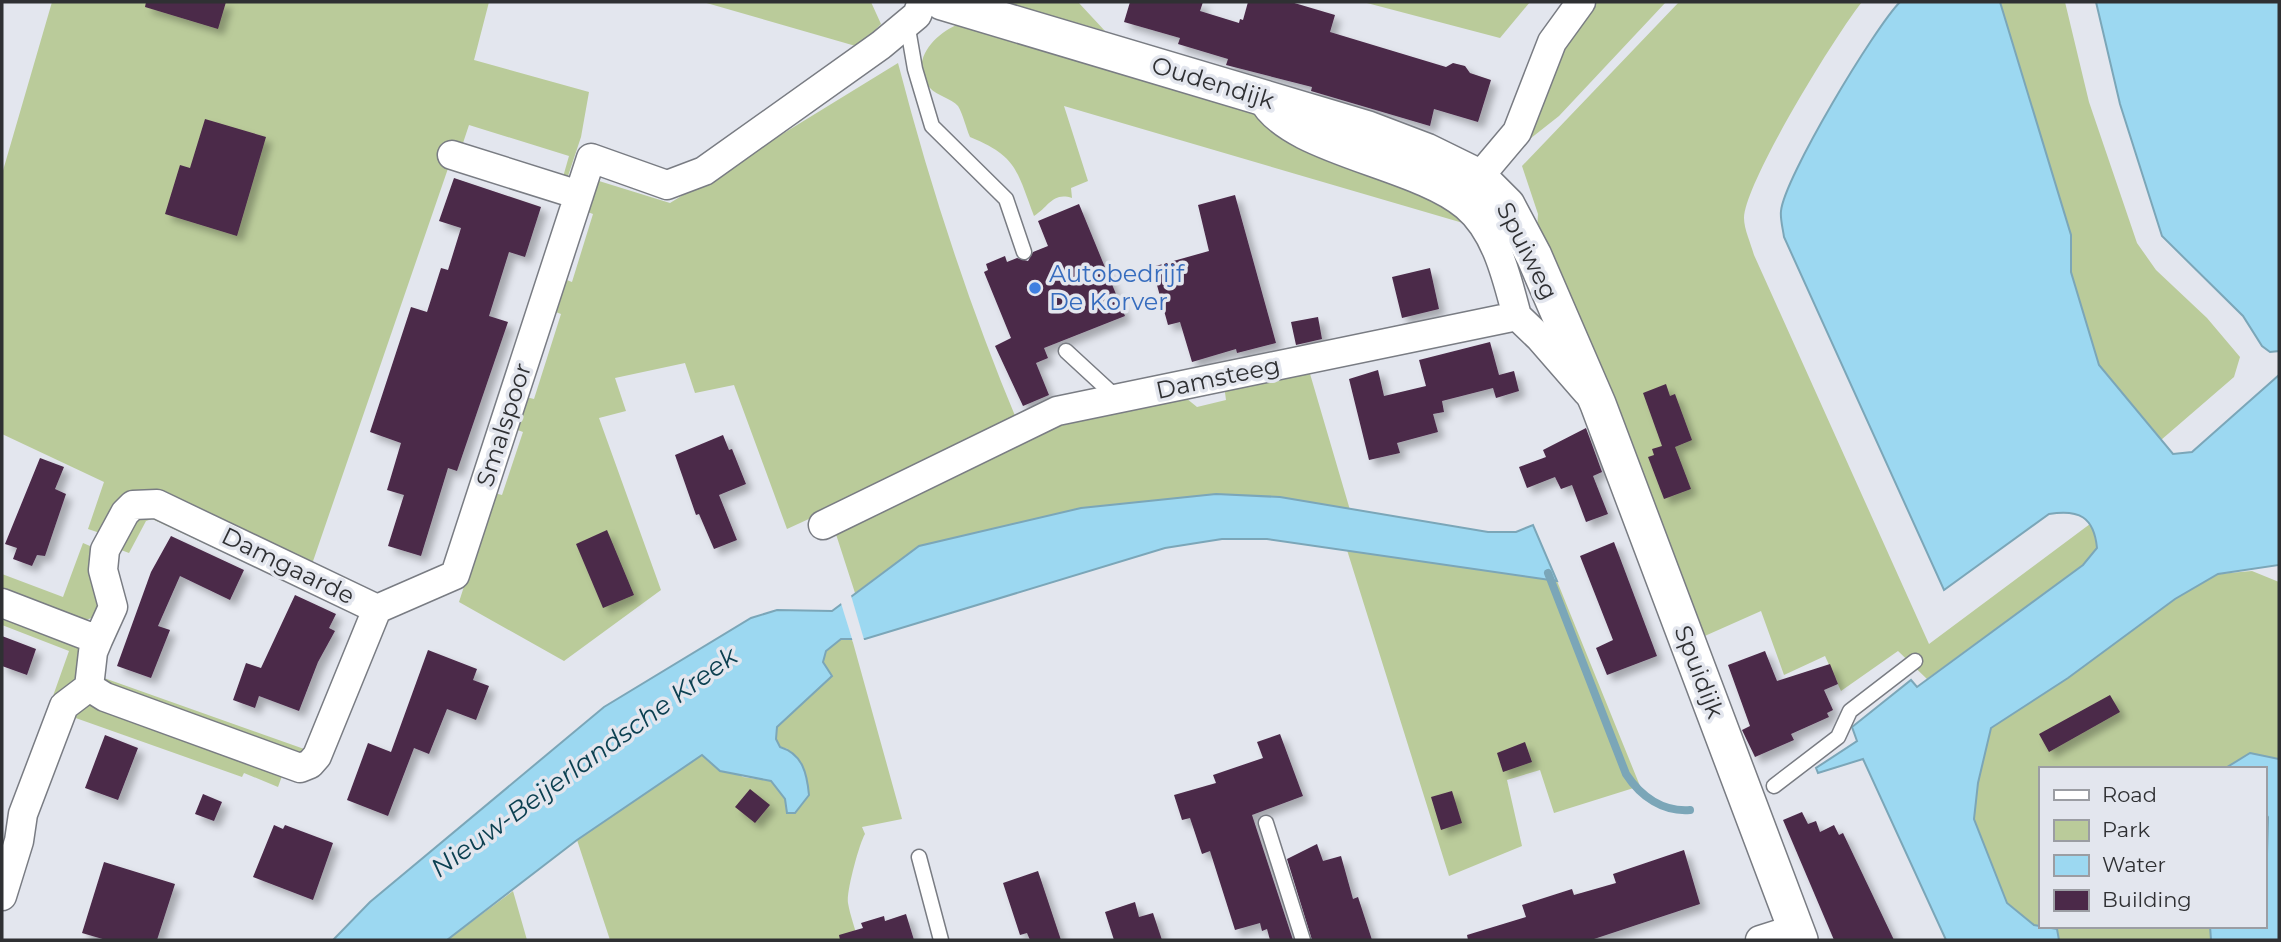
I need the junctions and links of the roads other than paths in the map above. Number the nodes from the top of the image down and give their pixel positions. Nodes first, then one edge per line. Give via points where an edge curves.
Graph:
1 (942, 2) edge
2 (1581, 2) edge
3 (914, 13) edge
4 (1261, 97) junction
5 (452, 155) dead end
6 (1479, 177) junction
7 (579, 195) junction
8 (1024, 252) dead end
9 (1517, 316) junction
10 (1066, 351) dead end
11 (1116, 398) junction
12 (1598, 404) junction
13 (823, 525) dead end
14 (2, 603) edge
15 (377, 609) junction
16 (98, 640) junction
17 (1915, 661) dead end
18 (89, 687) junction
19 (1773, 786) dead end
20 (1266, 823) dead end
21 (919, 857) dead end
22 (2, 896) edge
23 (1798, 935) edge
24 (941, 940) edge
25 (1303, 940) edge
26 (1760, 940) edge

1 - 4 street, Oudendijk
2 - 6 street, Spuiweg via 1552,42 1517,132
3 - 7 street, Smalspoor via 704,171 667,185 591,158
3 - 8 lane via 915,69 932,126 1006,199
4 - 6 street, Oudendijk via 1368,129
4 - 9 street via 1267,110 1293,129 1438,187 1467,207 1503,265
5 - 7 street
6 - 12 street, Spuiweg via 1507,205 1534,256
7 - 15 street, Smalspoor via 455,575
9 - 11 street, Damsteeg
9 - 12 street
10 - 11 lane
11 - 13 street, Damsteeg via 1057,411
12 - 23 street, Spuidijk
14 - 16 street
15 - 16 street, Damgaarde via 158,504 144,502 125,513 105,550 103,570 113,607
15 - 18 street, Damgaarde via 317,756 300,768 105,697
16 - 18 street
17 - 19 lane via 1850,711 1838,737
18 - 22 street via 64,706 23,814
20 - 25 lane
21 - 24 lane
23 - 26 street

